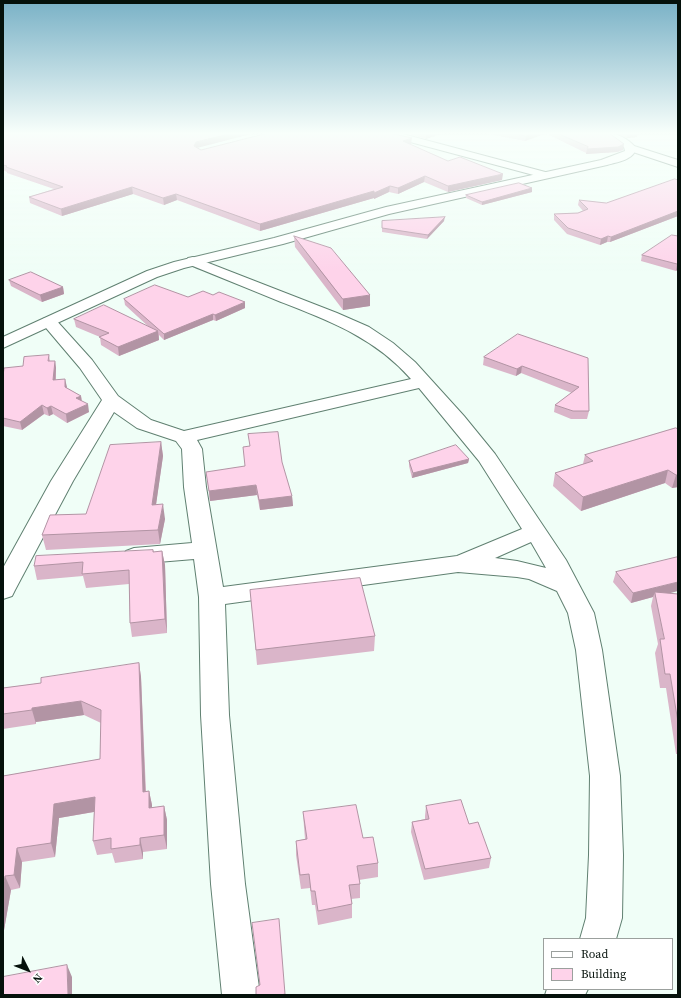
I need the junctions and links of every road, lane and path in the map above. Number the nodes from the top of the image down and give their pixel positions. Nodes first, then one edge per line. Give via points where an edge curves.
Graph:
1 (526, 180) edge
2 (193, 261) junction
3 (49, 322) junction
4 (3, 343) edge
5 (424, 382) junction
6 (111, 400) junction
7 (183, 437) junction
8 (535, 532) junction
9 (205, 550) junction
10 (110, 556) edge
11 (47, 559) edge
12 (10, 562) edge
13 (458, 564) junction
14 (568, 586) junction
15 (3, 590) edge
16 (212, 597) junction
17 (598, 938) edge
18 (240, 995) edge

1 - 2 street via 386,211
2 - 3 street via 152,274
2 - 5 street via 363,331 387,347
3 - 4 street
3 - 6 street via 86,364
5 - 7 street
5 - 8 street via 488,458
6 - 7 street via 144,424
6 - 12 street
7 - 9 street via 192,449
8 - 13 street
8 - 14 street
9 - 10 street via 146,556
9 - 16 street
11 - 12 street
12 - 15 street
13 - 14 street via 520,570
13 - 16 street
14 - 17 street via 582,613 605,776 604,918
16 - 18 street via 215,715 228,884

